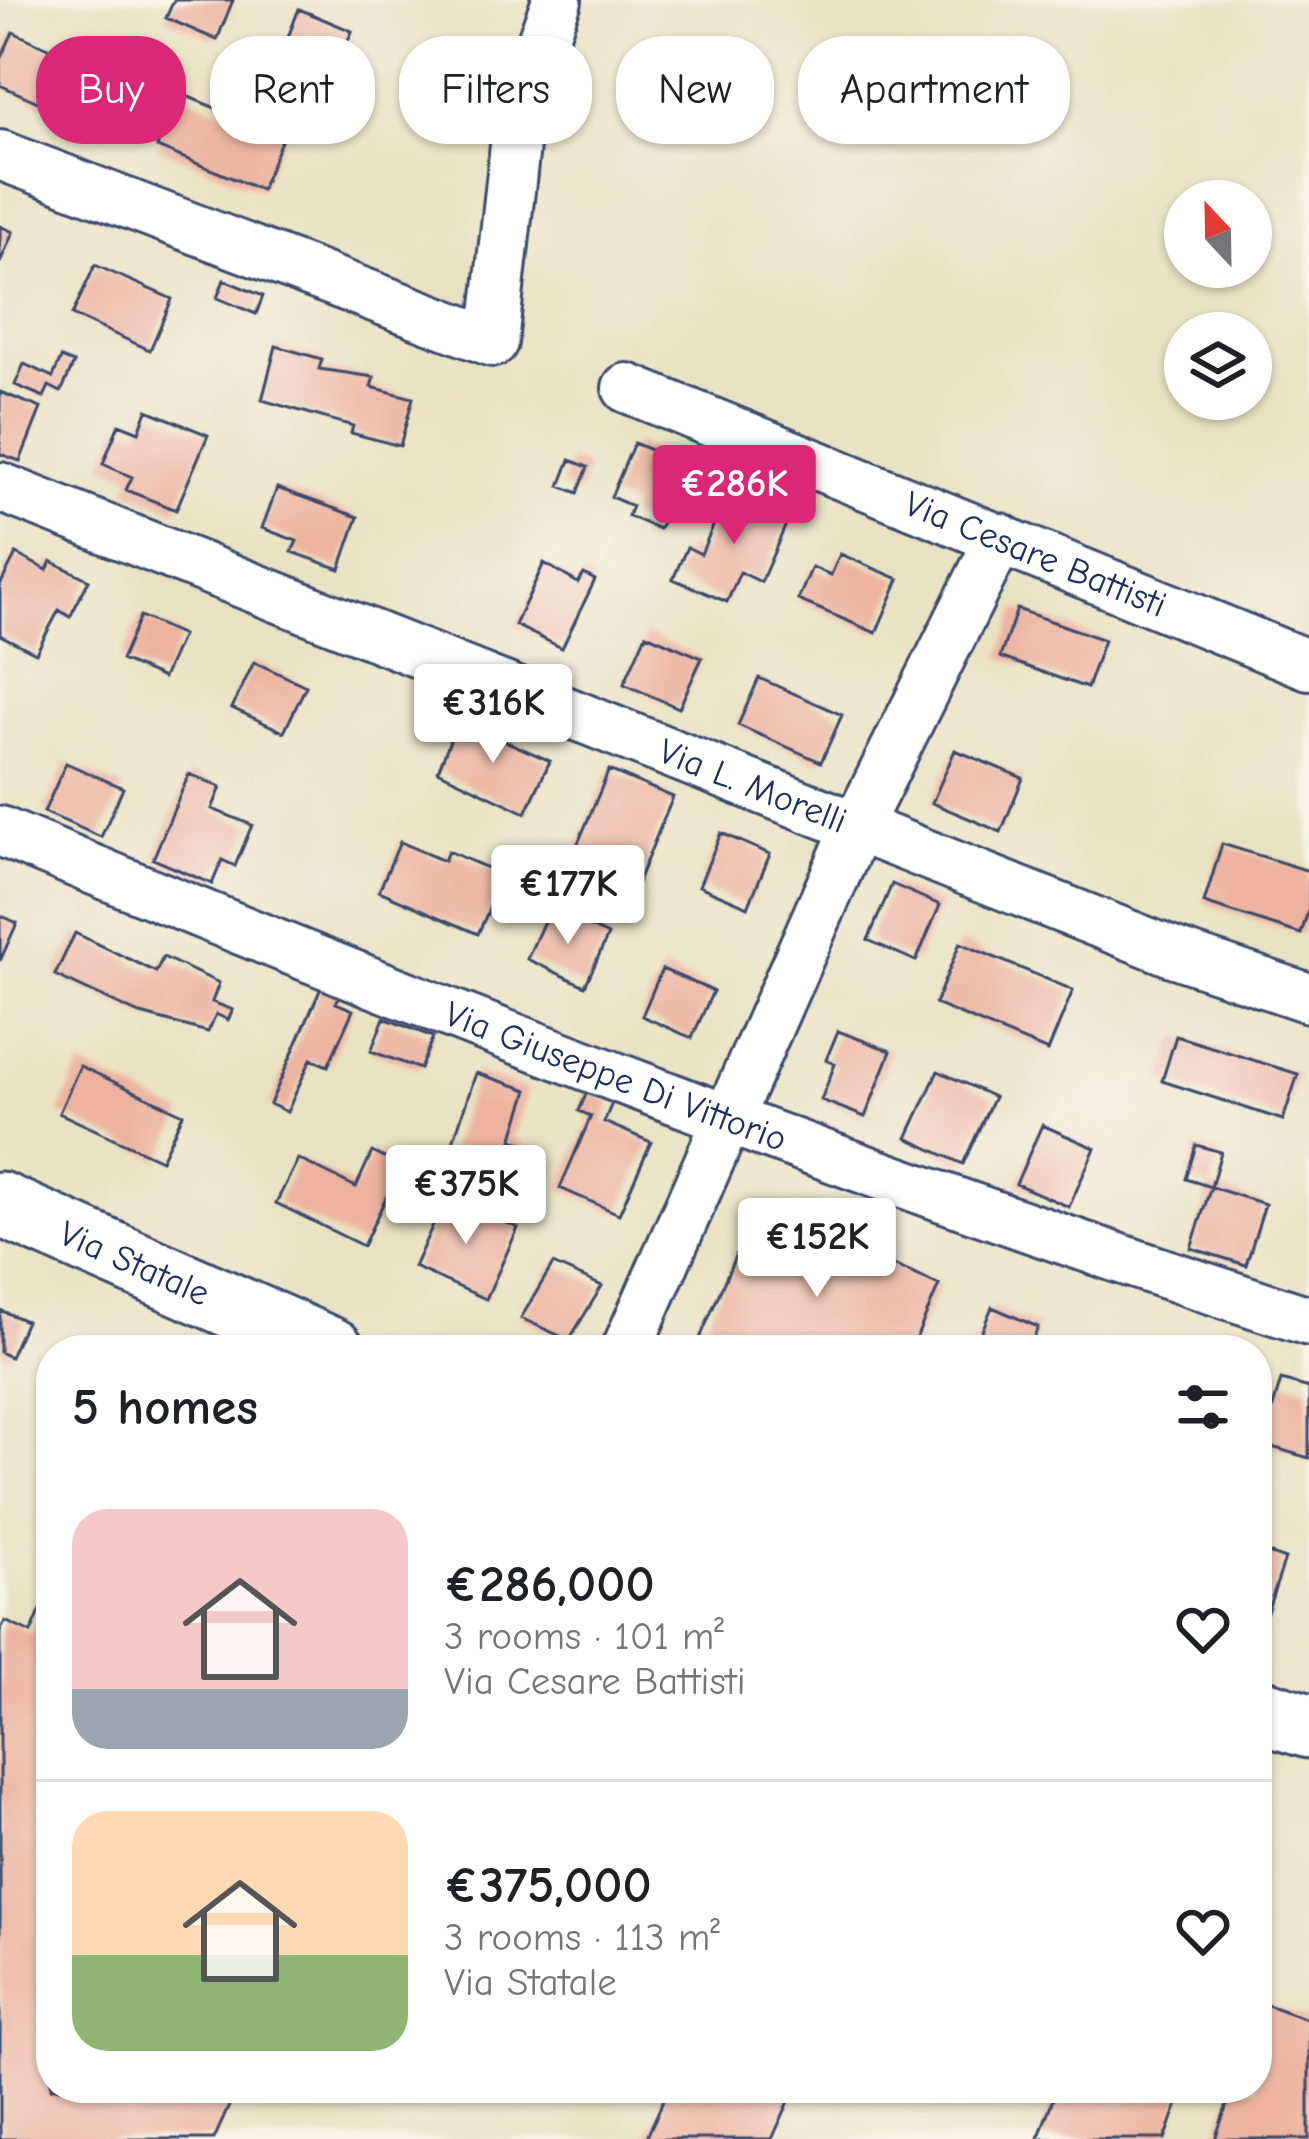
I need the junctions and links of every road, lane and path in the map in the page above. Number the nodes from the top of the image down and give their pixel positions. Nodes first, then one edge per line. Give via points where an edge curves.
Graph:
1 (557, 0) edge
2 (0, 155) edge
3 (627, 388) dead end
4 (0, 487) edge
5 (1000, 538) junction
6 (1309, 665) edge
7 (857, 826) junction
8 (0, 831) edge
9 (1309, 998) edge
10 (727, 1116) junction
11 (0, 1204) edge
12 (1309, 1321) edge
13 (298, 1335) edge
14 (632, 1335) edge
15 (1272, 1715) edge
16 (1309, 1726) edge

1 - 2 street via 520,101 493,342
3 - 5 street, Via Cesare Battisti
4 - 7 street, Via L. Morelli
5 - 6 street, Via Cesare Battisti
5 - 7 street
7 - 9 street, Via L. Morelli
7 - 10 street
8 - 10 street, Via Giuseppe Di Vittorio via 320,964
10 - 12 street, Via Giuseppe Di Vittorio via 1068,1244
10 - 14 street
11 - 13 main road, Via Statale
15 - 16 main road

